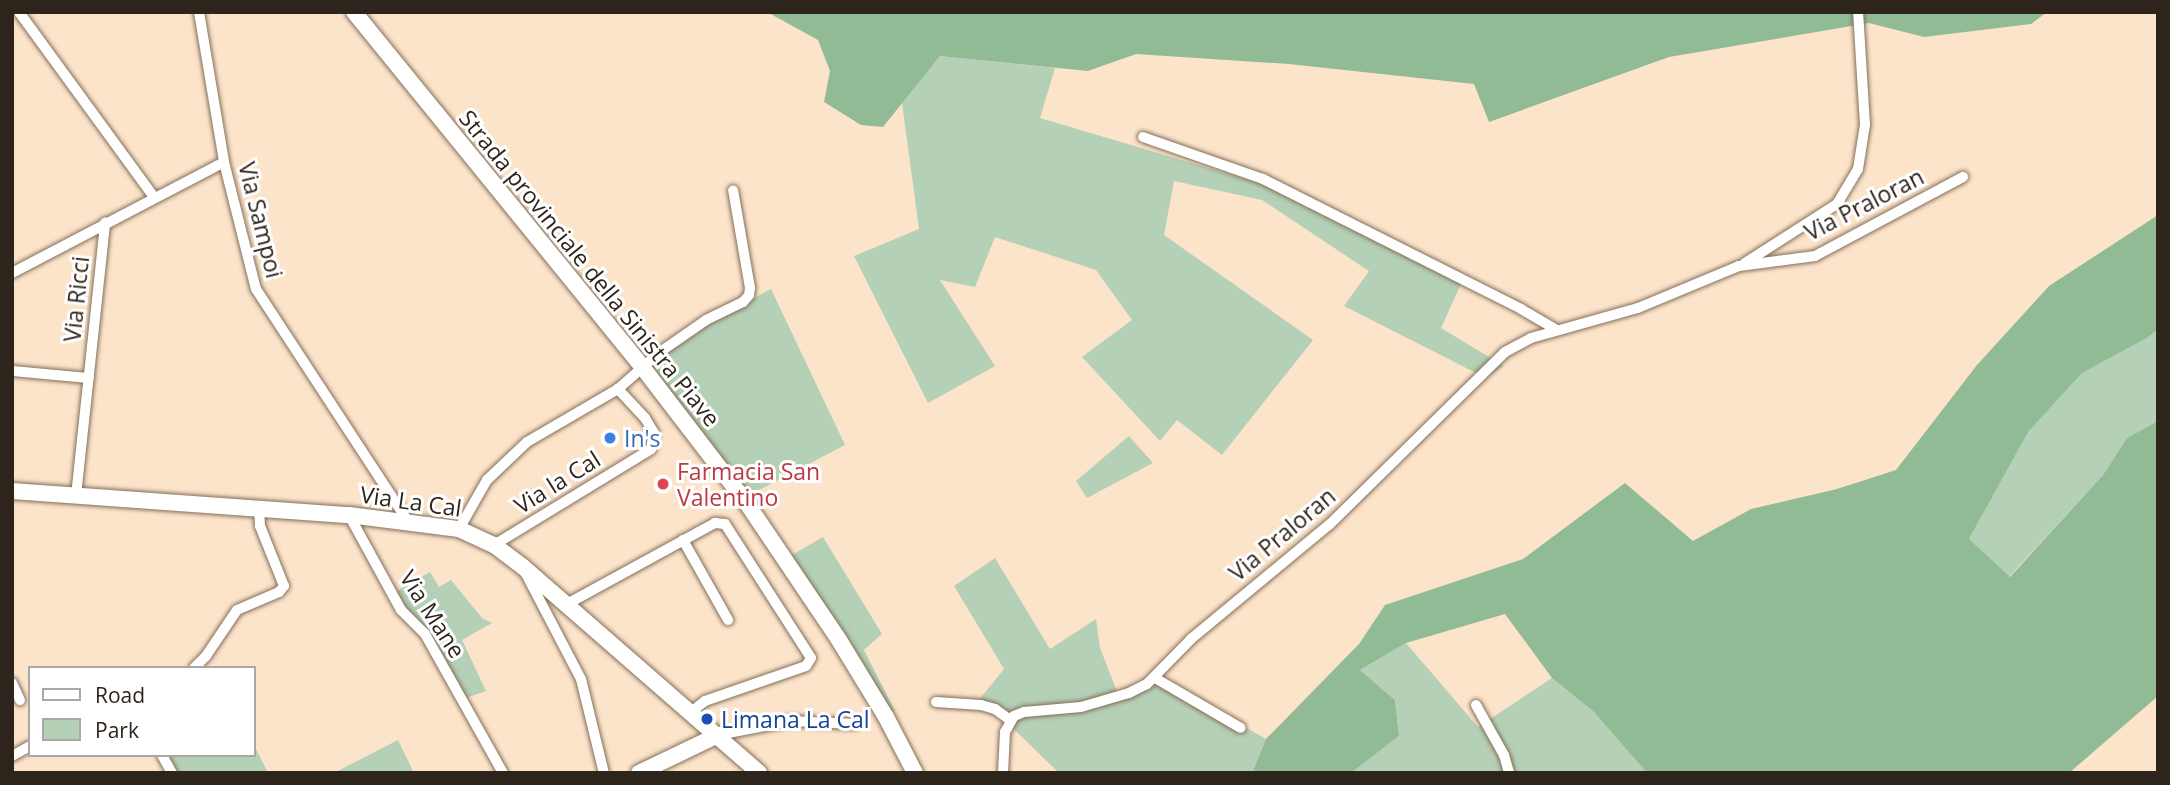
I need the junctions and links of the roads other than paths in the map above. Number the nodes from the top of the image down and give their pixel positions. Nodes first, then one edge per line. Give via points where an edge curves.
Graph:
1 (199, 12) edge
2 (354, 12) edge
3 (1858, 12) edge
4 (17, 16) edge
5 (1143, 137) dead end
6 (224, 162) junction
7 (1962, 177) dead end
8 (733, 190) dead end
9 (154, 197) junction
10 (105, 223) junction
11 (1739, 266) junction
12 (12, 273) edge
13 (1557, 330) junction
14 (643, 368) junction
15 (12, 371) edge
16 (89, 378) junction
17 (618, 388) junction
18 (12, 491) edge
19 (76, 496) junction
20 (259, 509) junction
21 (349, 514) junction
22 (407, 520) junction
23 (459, 529) junction
24 (683, 540) junction
25 (494, 545) junction
26 (522, 566) junction
27 (567, 604) junction
28 (728, 620) dead end
29 (196, 666) edge
30 (1155, 678) junction
31 (12, 683) edge
32 (20, 701) dead end
33 (936, 702) dead end
34 (1476, 705) dead end
35 (691, 712) junction
36 (1010, 720) junction
37 (855, 724) dead end
38 (1241, 728) dead end
39 (718, 735) junction
40 (28, 747) edge
41 (12, 756) edge
42 (163, 757) edge
43 (172, 773) edge
44 (503, 773) edge
45 (604, 773) edge
46 (639, 773) edge
47 (759, 773) edge
48 (915, 773) edge
49 (1003, 773) edge
50 (1509, 773) edge

1 - 6 street, Via Sampoi
2 - 14 main road, Strada provinciale della Sinistra Piave
3 - 11 street, Via Praloran via 1865,125 1858,169 1837,204
4 - 9 street
5 - 13 street via 1263,179
6 - 9 street
6 - 22 street, Via Sampoi via 247,264 262,302
7 - 11 street, Via Praloran via 1815,256
8 - 14 street, Via la Cal via 749,295 706,320
9 - 10 street
10 - 12 street
10 - 16 street, Via Ricci
11 - 13 street, Via Praloran via 1637,308
13 - 30 street, Via Praloran via 1504,352 1329,525 1191,639
14 - 17 street, Via la Cal
14 - 48 main road, Strada provinciale della Sinistra Piave via 788,560 887,717
15 - 16 street
16 - 19 street, Via Ricci
17 - 23 street, Via la Cal via 527,442 487,480
17 - 25 street, Via la Cal via 654,433 651,449
18 - 19 main road, Via La Cal
19 - 20 main road, Via La Cal
20 - 21 main road, Via La Cal
20 - 29 street via 260,526 284,586 237,610
21 - 22 main road, Via La Cal
21 - 44 street, Via Mane via 401,610 425,634
22 - 23 main road, Via La Cal
23 - 25 main road, Via La Cal
24 - 27 street
24 - 28 street
24 - 35 street via 715,523 725,524 811,658 806,666 705,701
25 - 26 main road, Via La Cal
26 - 27 main road, Via La Cal
26 - 45 street via 581,679
27 - 35 main road, Via La Cal
30 - 36 street, Via Praloran via 1129,693 1092,705 1024,712
30 - 38 street
31 - 32 street
33 - 36 street via 981,705
34 - 50 street
35 - 39 main road, Via La Cal
36 - 49 street via 1003,738
37 - 39 street via 790,721
39 - 46 main road
39 - 47 main road, Via La Cal
40 - 41 street
42 - 43 street

